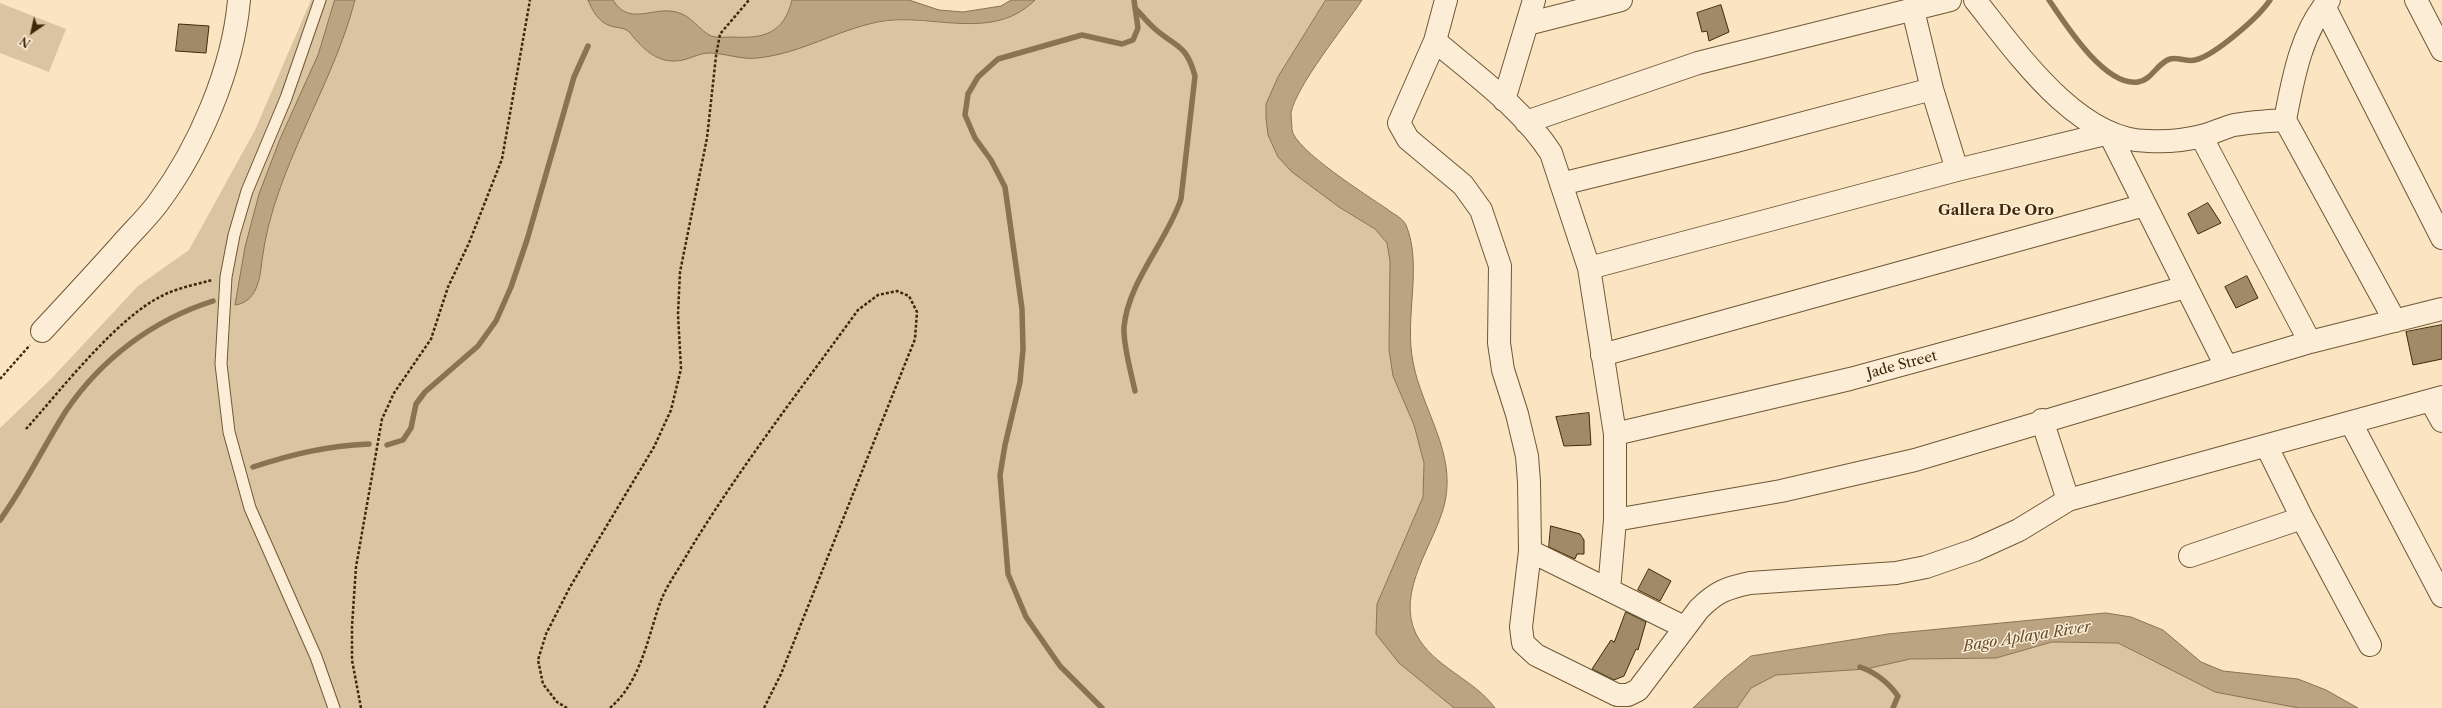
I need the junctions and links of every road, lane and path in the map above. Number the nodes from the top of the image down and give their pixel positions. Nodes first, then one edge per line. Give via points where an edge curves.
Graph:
1 (239, 0) edge
2 (320, 0) edge
3 (530, 0) edge
4 (749, 0) edge
5 (1446, 0) edge
6 (1534, 0) edge
7 (1622, 0) edge
8 (1950, 0) edge
9 (1975, 0) edge
10 (2416, 0) edge
11 (2327, 3) edge
12 (1913, 10) junction
13 (1528, 24) junction
14 (1435, 41) junction
15 (2442, 50) edge
16 (1932, 89) junction
17 (1504, 100) junction
18 (2285, 120) junction
19 (1526, 122) junction
20 (2109, 133) junction
21 (2202, 136) junction
22 (1957, 170) junction
23 (1561, 184) junction
24 (2145, 205) junction
25 (2442, 238) edge
26 (1588, 268) junction
27 (226, 277) junction
28 (2186, 286) junction
29 (2442, 309) edge
30 (2395, 321) junction
31 (42, 331) joint
32 (2310, 342) junction
33 (1602, 355) junction
34 (2226, 366) junction
35 (0, 379) edge
36 (2437, 399) edge
37 (2042, 420) junction
38 (2442, 421) edge
39 (2351, 423) junction
40 (26, 429) dead end
41 (1615, 434) junction
42 (2267, 447) junction
43 (2068, 500) junction
44 (2302, 518) junction
45 (1615, 520) junction
46 (1530, 551) junction
47 (2190, 556) dead end
48 (1609, 590) junction
49 (2442, 596) edge
50 (1684, 627) junction
51 (2370, 645) dead end
52 (334, 708) edge
53 (361, 708) edge
54 (567, 708) edge
55 (610, 708) edge
56 (764, 708) edge

1 - 31 street via 233,37 223,73 207,117 186,162 158,204
2 - 27 lane via 286,98 247,191 234,235
3 - 53 path via 502,159 469,243 448,287 431,339 394,393 382,419 356,567 352,660
4 - 54 path via 720,34 707,138 680,272 678,314 681,368 671,410 654,447 570,587 546,634 538,660 543,684 557,702
5 - 14 street
6 - 13 street
7 - 13 street
8 - 12 street
9 - 20 street via 2028,66 2055,93 2084,117
10 - 15 street
11 - 18 street via 2298,63
11 - 25 street
12 - 16 street
12 - 19 street via 1698,63
13 - 17 street
14 - 17 street
14 - 46 street via 1399,123 1403,133 1414,145 1463,185 1481,210 1492,238 1500,266 1499,343 1503,370 1527,456
16 - 22 street
16 - 23 street
17 - 19 street
18 - 21 street via 2233,125
18 - 30 street
19 - 23 street via 1551,153
20 - 21 street via 2130,140 2148,142
20 - 22 street
20 - 24 street
21 - 32 street
22 - 26 street
23 - 26 street
24 - 28 street
24 - 33 street
26 - 33 street
27 - 40 path via 167,293 143,308 114,332
27 - 52 lane via 222,364 229,432 239,474 250,508 316,657
28 - 34 street
28 - 41 street, Jade Street via 1850,379
29 - 30 street
30 - 32 street
31 - 35 path
32 - 34 street
33 - 41 street
34 - 37 street
36 - 38 street
36 - 39 street
37 - 43 street
37 - 45 street via 1915,460 1781,491
39 - 42 street
39 - 49 street
41 - 45 street
42 - 43 street
42 - 44 street
43 - 50 street via 2018,530 1975,550 1926,567 1896,573 1750,583 1727,588 1710,598
44 - 47 street
44 - 51 street
45 - 48 street
46 - 48 street
46 - 50 street via 1521,627 1523,643 1536,655 1603,689 1628,695 1638,690
48 - 50 street
55 - 56 path via 622,698 634,676 664,595 742,472 858,310 878,295 897,291 909,296 918,312 915,339 781,674

